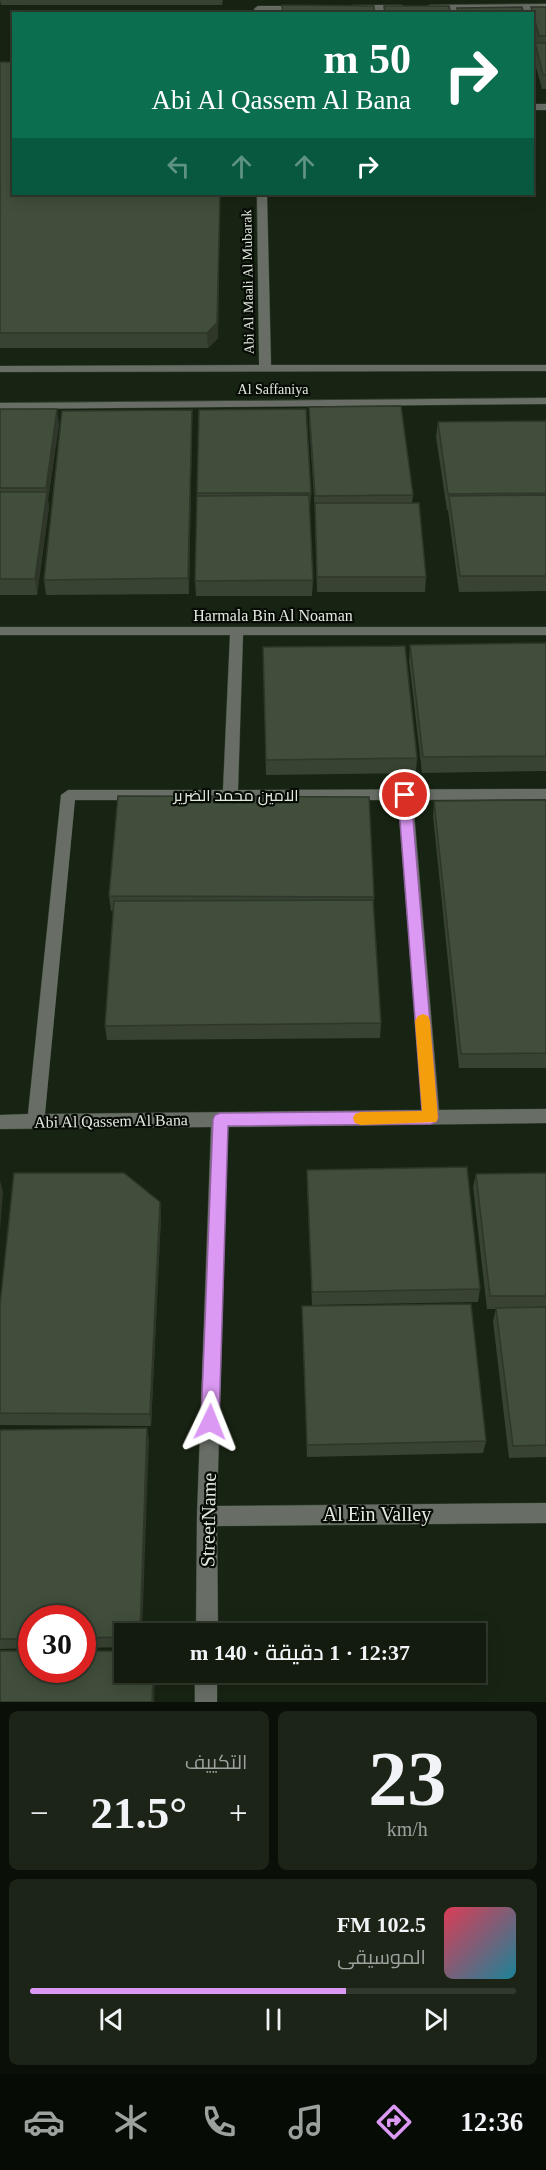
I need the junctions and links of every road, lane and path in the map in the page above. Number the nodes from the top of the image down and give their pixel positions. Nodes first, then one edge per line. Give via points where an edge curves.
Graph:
1 (258, 7) edge
2 (546, 7) edge
3 (311, 8) edge
4 (344, 8) edge
5 (262, 195) edge
6 (546, 368) edge
7 (0, 369) edge
8 (265, 369) junction
9 (546, 401) edge
10 (0, 406) edge
11 (0, 631) edge
12 (237, 631) junction
13 (546, 631) edge
14 (546, 794) edge
15 (405, 795) junction
16 (230, 796) junction
17 (546, 1116) edge
18 (431, 1118) junction
19 (220, 1119) junction
20 (36, 1121) junction
21 (0, 1122) edge
22 (546, 1513) edge
23 (207, 1516) junction
24 (207, 1623) edge
25 (206, 1683) edge
26 (206, 1702) edge

1 - 3 street
2 - 4 street
5 - 8 street, Abi Al Maali Al Mubarak
6 - 8 street, Al Saffaniya
7 - 8 street, Al Saffaniya
9 - 10 street, Al Saffaniya
11 - 12 street, Harmala Bin Al Noaman
12 - 13 street, Harmala Bin Al Noaman
12 - 16 street
14 - 15 street, الامين محمد الضرير
15 - 16 street, الامين محمد الضرير
15 - 18 street
16 - 20 street, الامين محمد الضرير via 68,795
17 - 18 street, Abi Al Qassem Al Bana
18 - 19 street, Abi Al Qassem Al Bana
19 - 20 street, Abi Al Qassem Al Bana
19 - 23 street, StreetName
20 - 21 street, Abi Al Qassem Al Bana
22 - 23 street, Al Ein Valley
23 - 24 street, StreetName
25 - 26 street

